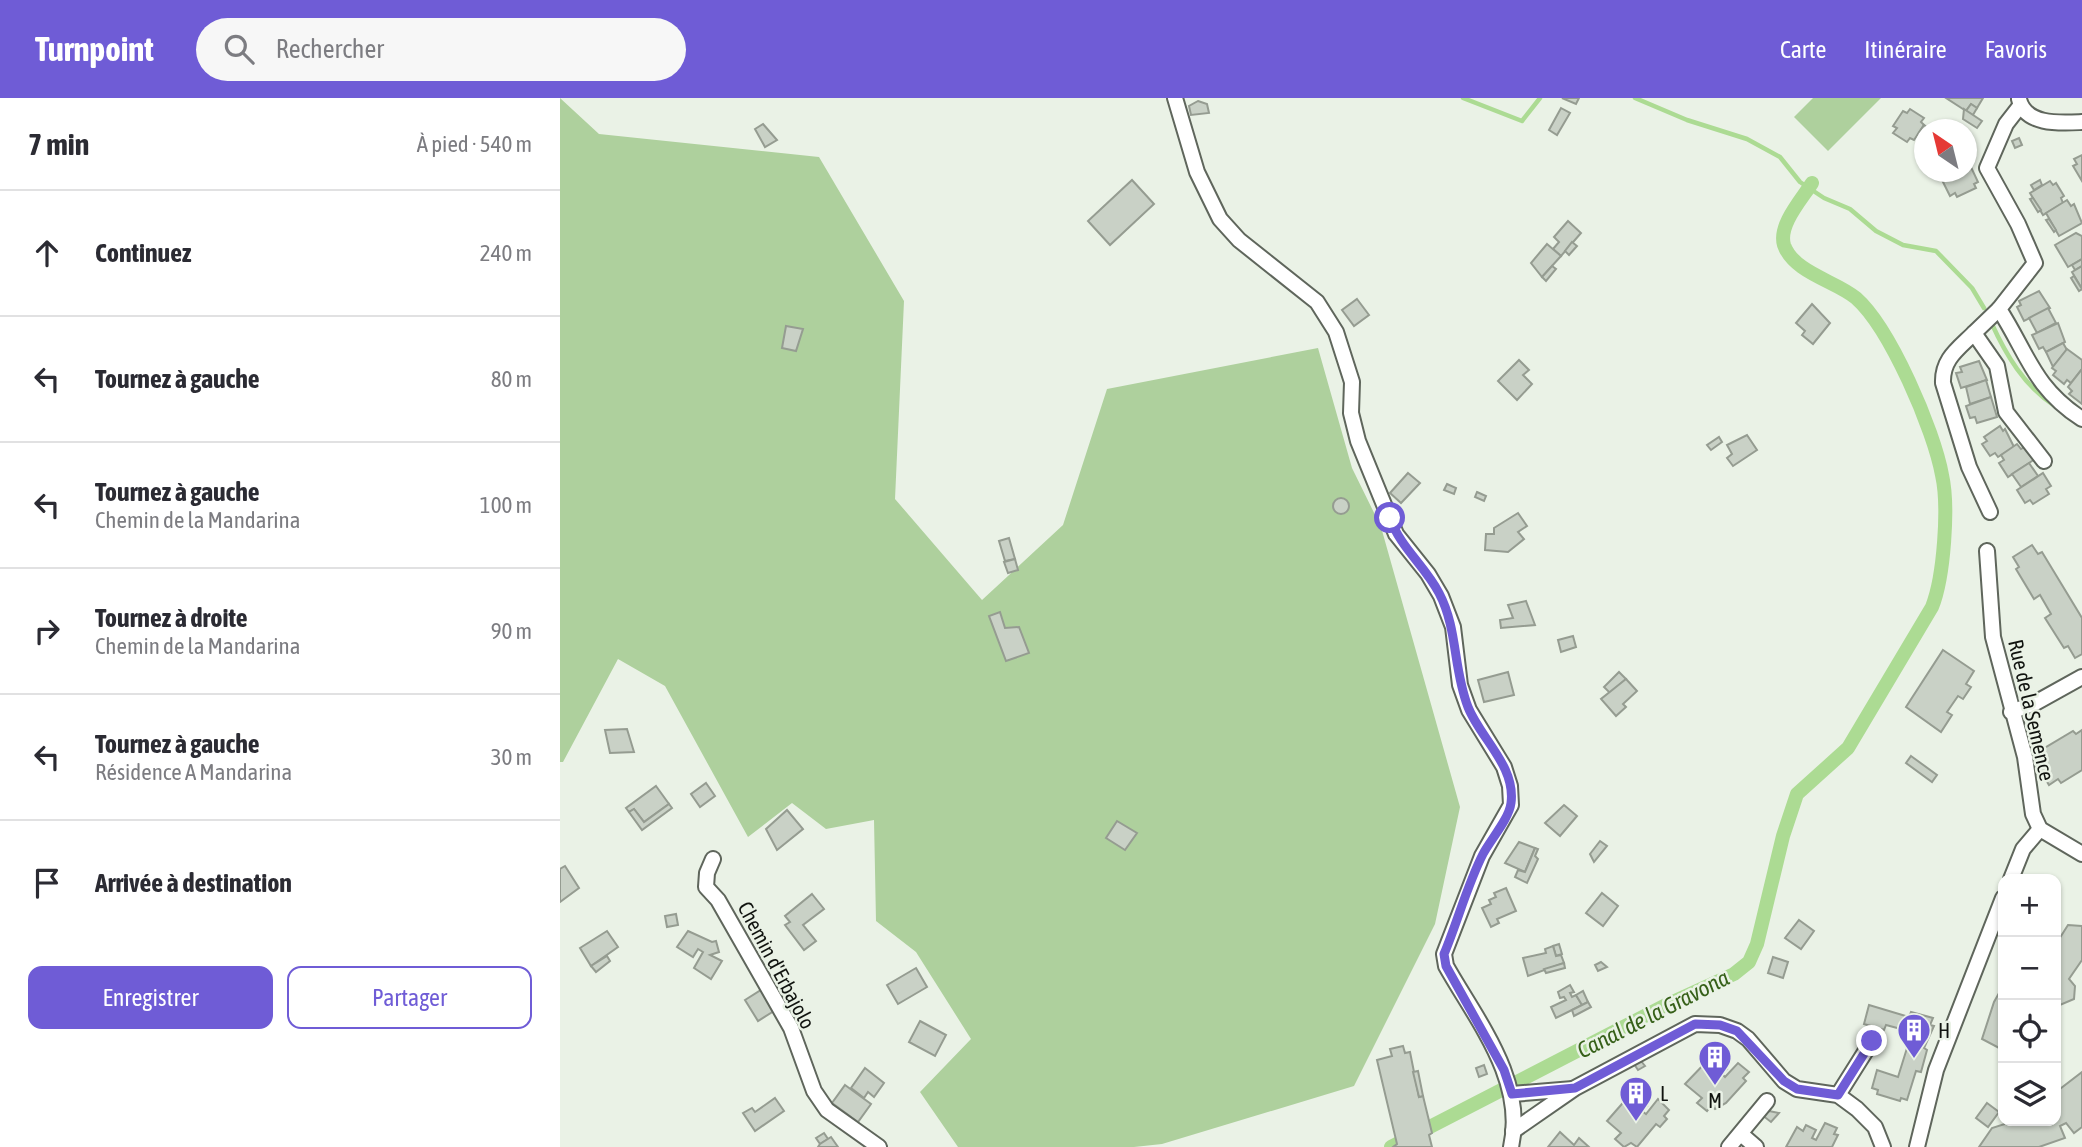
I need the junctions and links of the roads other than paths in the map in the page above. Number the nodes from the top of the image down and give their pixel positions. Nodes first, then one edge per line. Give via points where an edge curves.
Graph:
1 (1175, 98) edge
2 (2019, 102) edge
3 (2082, 122) edge
4 (1999, 309) junction
5 (1975, 333) junction
6 (2082, 419) edge
7 (2044, 461) dead end
8 (1990, 512) dead end
9 (1987, 551) dead end
10 (2082, 677) edge
11 (2011, 712) junction
12 (2040, 829) junction
13 (2082, 854) edge
14 (713, 859) dead end
15 (2013, 874) edge
16 (1998, 911) edge
17 (1872, 1041) dead end
18 (1575, 1088) junction
19 (1512, 1094) junction
20 (1838, 1095) junction
21 (1767, 1101) dead end
22 (1513, 1131) junction
23 (1741, 1134) junction
24 (1881, 1145) edge
25 (879, 1147) edge
26 (1511, 1147) edge
27 (1729, 1147) edge
28 (1756, 1147) edge
29 (1917, 1147) edge

1 - 19 street via 1197,172 1220,219 1239,240 1317,302 1336,332 1352,382 1351,413 1358,441 1396,534 1441,596 1453,627 1460,685 1469,710 1504,767 1511,805 1482,856 1444,954
2 - 3 street via 2032,118
2 - 4 street via 1987,168 2035,263
4 - 5 street
4 - 6 street via 2039,382 2060,405
5 - 7 street via 1997,366 2006,412
5 - 8 street via 1948,359 1944,383 1969,467
9 - 11 street, Rue de la Semence via 1993,637
10 - 11 street
11 - 12 street, Rue de la Semence
12 - 13 street
12 - 15 street via 2023,849
14 - 25 street, Chemin d'Erbajolo via 706,887 718,900 791,1028 814,1091 827,1110
16 - 29 street via 1936,1070
17 - 20 street
18 - 19 street
18 - 20 street via 1695,1024 1737,1031 1797,1089
18 - 22 street
19 - 22 street
20 - 24 street via 1875,1126
21 - 23 street
22 - 26 street
23 - 27 street
23 - 28 street

